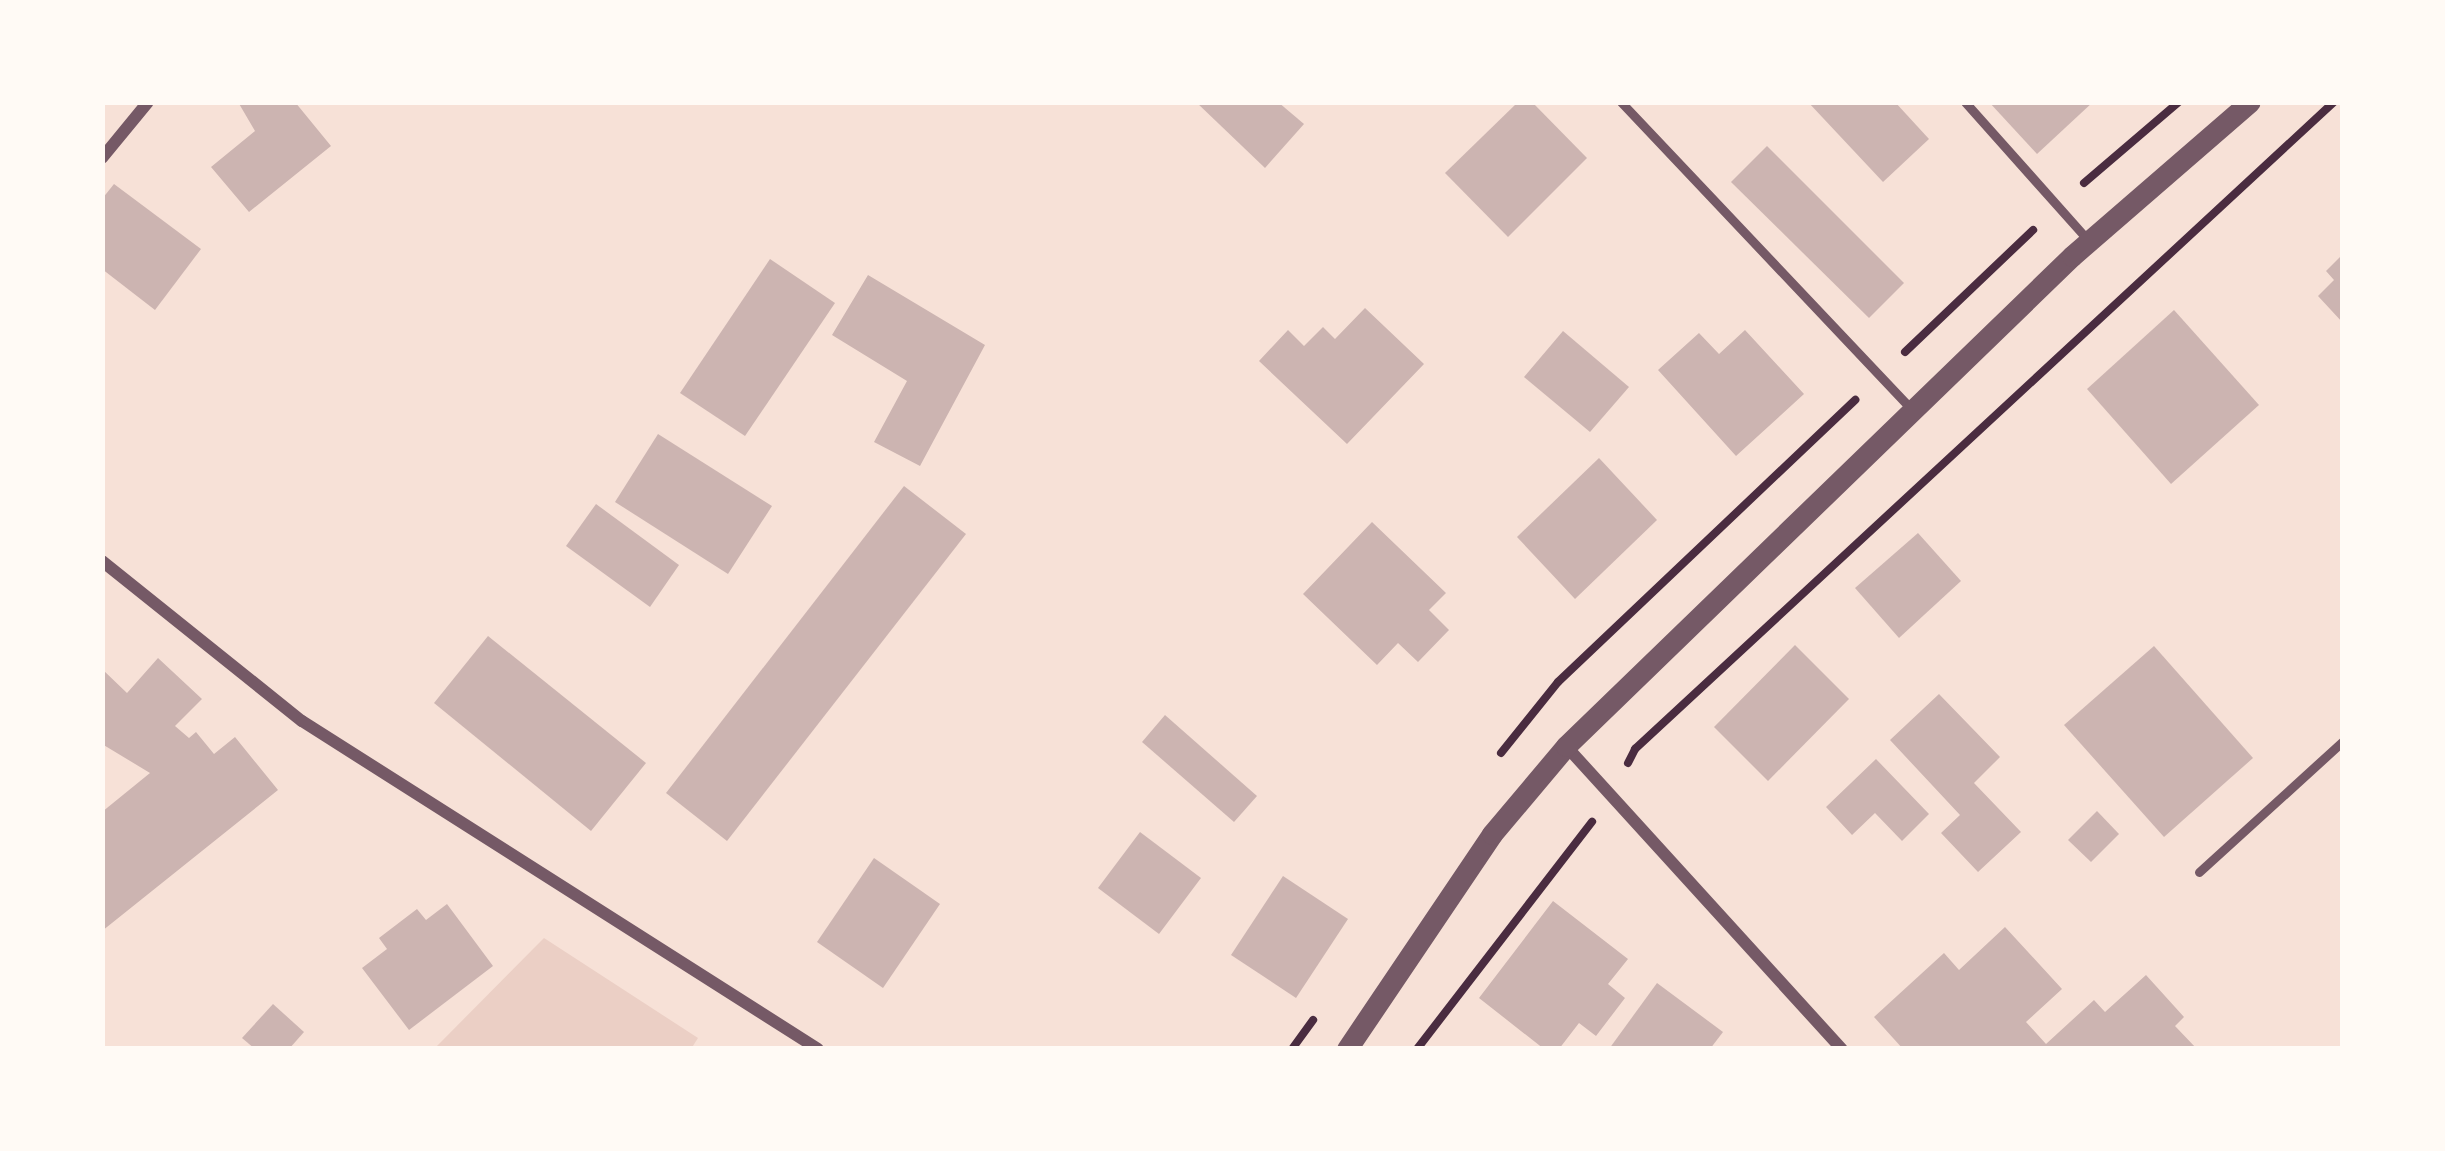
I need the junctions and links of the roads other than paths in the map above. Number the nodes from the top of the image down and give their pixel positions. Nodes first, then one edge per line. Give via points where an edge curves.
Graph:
1 (148, 102) edge
2 (1622, 102) edge
3 (1965, 102) edge
4 (2250, 102) edge
5 (102, 158) edge
6 (2089, 241) junction
7 (1912, 409) junction
8 (102, 561) edge
9 (2343, 741) edge
10 (1566, 746) junction
11 (2199, 872) dead end
12 (818, 1049) edge
13 (1347, 1049) edge
14 (1842, 1049) edge

1 - 5 street
2 - 7 lane
3 - 6 lane
4 - 6 street
6 - 7 street
7 - 10 street
8 - 12 street via 302,721
9 - 11 lane
10 - 13 street via 1492,834
10 - 14 street

